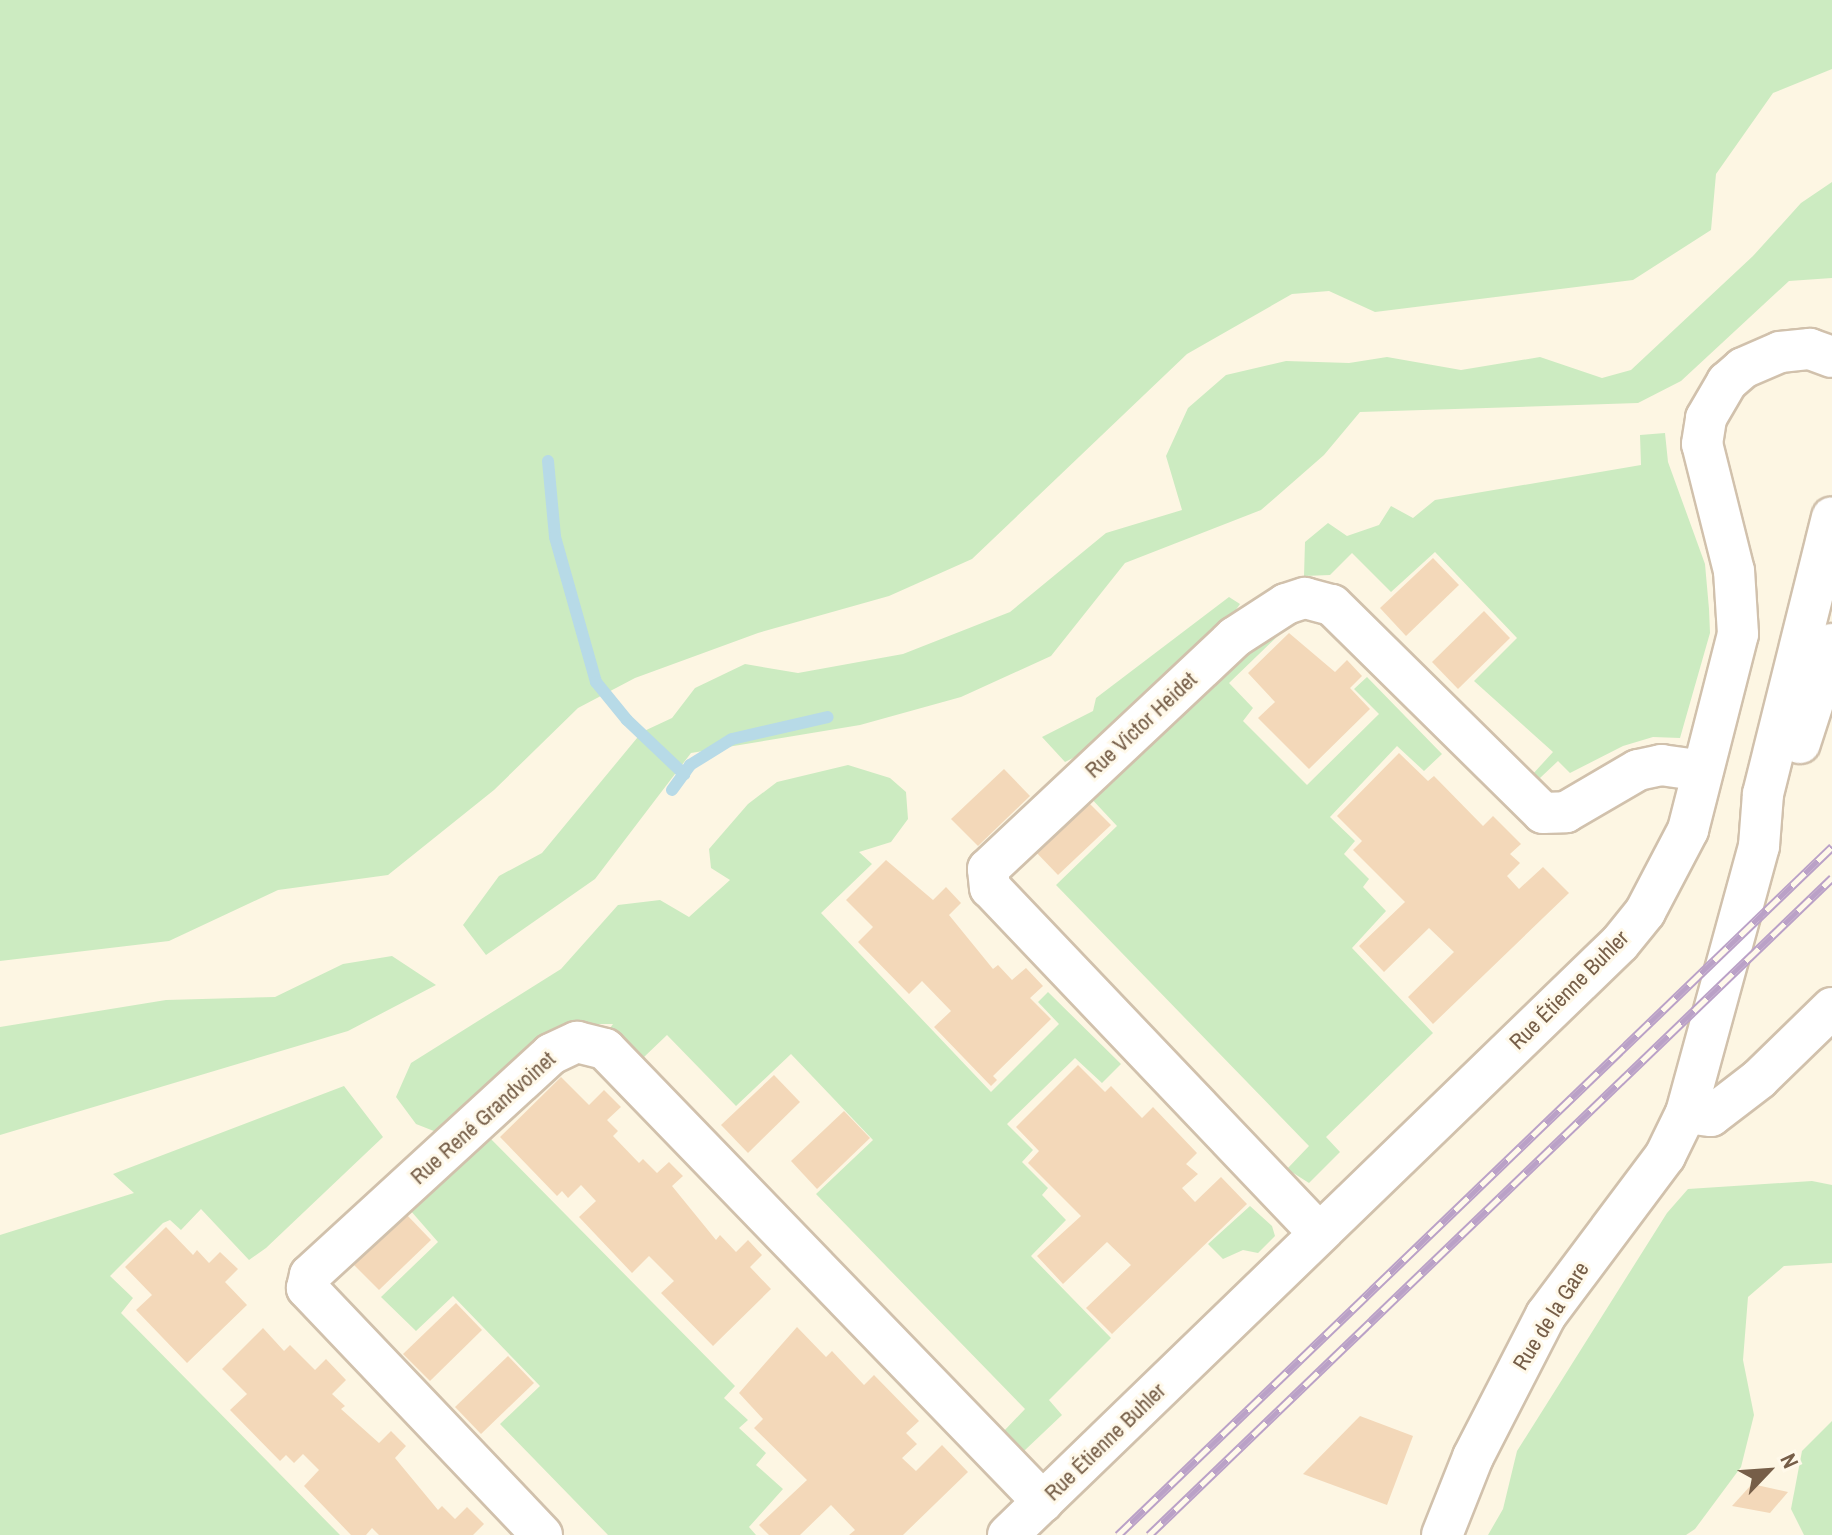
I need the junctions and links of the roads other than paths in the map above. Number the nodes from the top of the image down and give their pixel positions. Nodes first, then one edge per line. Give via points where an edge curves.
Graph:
1 (1832, 357) edge
2 (1832, 517) edge
3 (1832, 585) edge
4 (1832, 601) edge
5 (1832, 644) edge
6 (1703, 771) junction
7 (1759, 846) junction
8 (1832, 1008) edge
9 (1686, 1113) junction
10 (1319, 1233) junction
11 (1043, 1502) junction
12 (542, 1535) edge
13 (1008, 1535) edge
14 (1442, 1535) edge

1 - 6 street, Rue Étienne Buhler via 1810,349 1780,352 1743,368 1727,382 1706,418 1702,444 1740,609
2 - 7 street via 1763,794
3 - 4 street
5 - 7 street via 1781,803
6 - 10 street, Rue Étienne Buhler via 1678,856 1629,933
6 - 10 street, Rue Victor Heidet via 1661,765 1638,770 1566,812 1543,813 1332,605 1305,598 1286,604 1235,637 988,869 990,888
7 - 9 street, Rue de la Gare
8 - 9 street via 1759,1079 1711,1116
9 - 14 street, Rue de la Gare via 1665,1156 1546,1315 1473,1457
10 - 11 street, Rue Étienne Buhler
11 - 12 street, Rue René Grandvoinet via 605,1049 577,1042 551,1054 310,1275 307,1288
11 - 13 street, Rue Étienne Buhler

